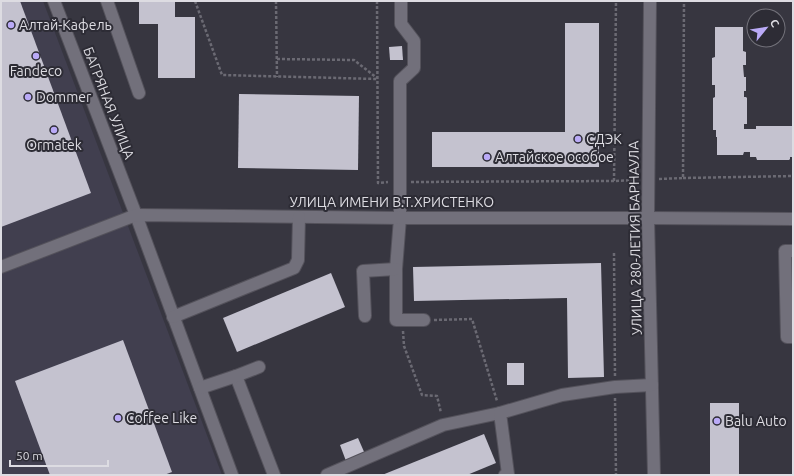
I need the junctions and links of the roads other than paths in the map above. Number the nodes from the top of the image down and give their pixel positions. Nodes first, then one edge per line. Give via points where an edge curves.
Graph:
1 (54, 1) edge
2 (107, 1) edge
3 (400, 1) edge
4 (650, 1) edge
5 (139, 93) dead end
6 (136, 215) junction
7 (299, 217) junction
8 (400, 218) junction
9 (648, 218) junction
10 (793, 219) edge
11 (793, 251) edge
12 (1, 268) edge
13 (396, 269) junction
14 (365, 316) dead end
15 (173, 317) junction
16 (424, 320) road end
17 (793, 337) edge
18 (259, 367) dead end
19 (236, 376) junction
20 (652, 384) junction
21 (200, 388) junction
22 (500, 413) junction
23 (232, 475) edge
24 (274, 475) edge
25 (327, 475) edge
26 (507, 475) edge
27 (654, 475) edge

1 - 6 street, БАГРЯНАЯ УЛИЦА
2 - 5 street
3 - 8 street via 401,24 414,41 414,68 400,81
4 - 9 street, УЛИЦА 280-ЛЕТИЯ БАРНАУЛА
6 - 7 street, УЛИЦА ИМЕНИ В.Т.ХРИСТЕНКО
6 - 12 street, УЛИЦА ИМЕНИ В.Т.ХРИСТЕНКО
6 - 15 street, БАГРЯНАЯ УЛИЦА
7 - 8 street, УЛИЦА ИМЕНИ В.Т.ХРИСТЕНКО
7 - 15 street via 298,260 294,268
8 - 9 street, УЛИЦА ИМЕНИ В.Т.ХРИСТЕНКО
8 - 13 street
9 - 10 street, УЛИЦА ИМЕНИ В.Т.ХРИСТЕНКО
9 - 20 street, УЛИЦА 280-ЛЕТИЯ БАРНАУЛА
11 - 17 street via 785,251 787,337
13 - 14 street via 363,271
13 - 16 street via 396,320
15 - 21 street, БАГРЯНАЯ УЛИЦА
18 - 19 street
19 - 21 street
19 - 24 street
20 - 22 street via 615,386 562,395
20 - 27 street, УЛИЦА 280-ЛЕТИЯ БАРНАУЛА
21 - 23 street, БАГРЯНАЯ УЛИЦА
22 - 25 street via 443,425
22 - 26 street

